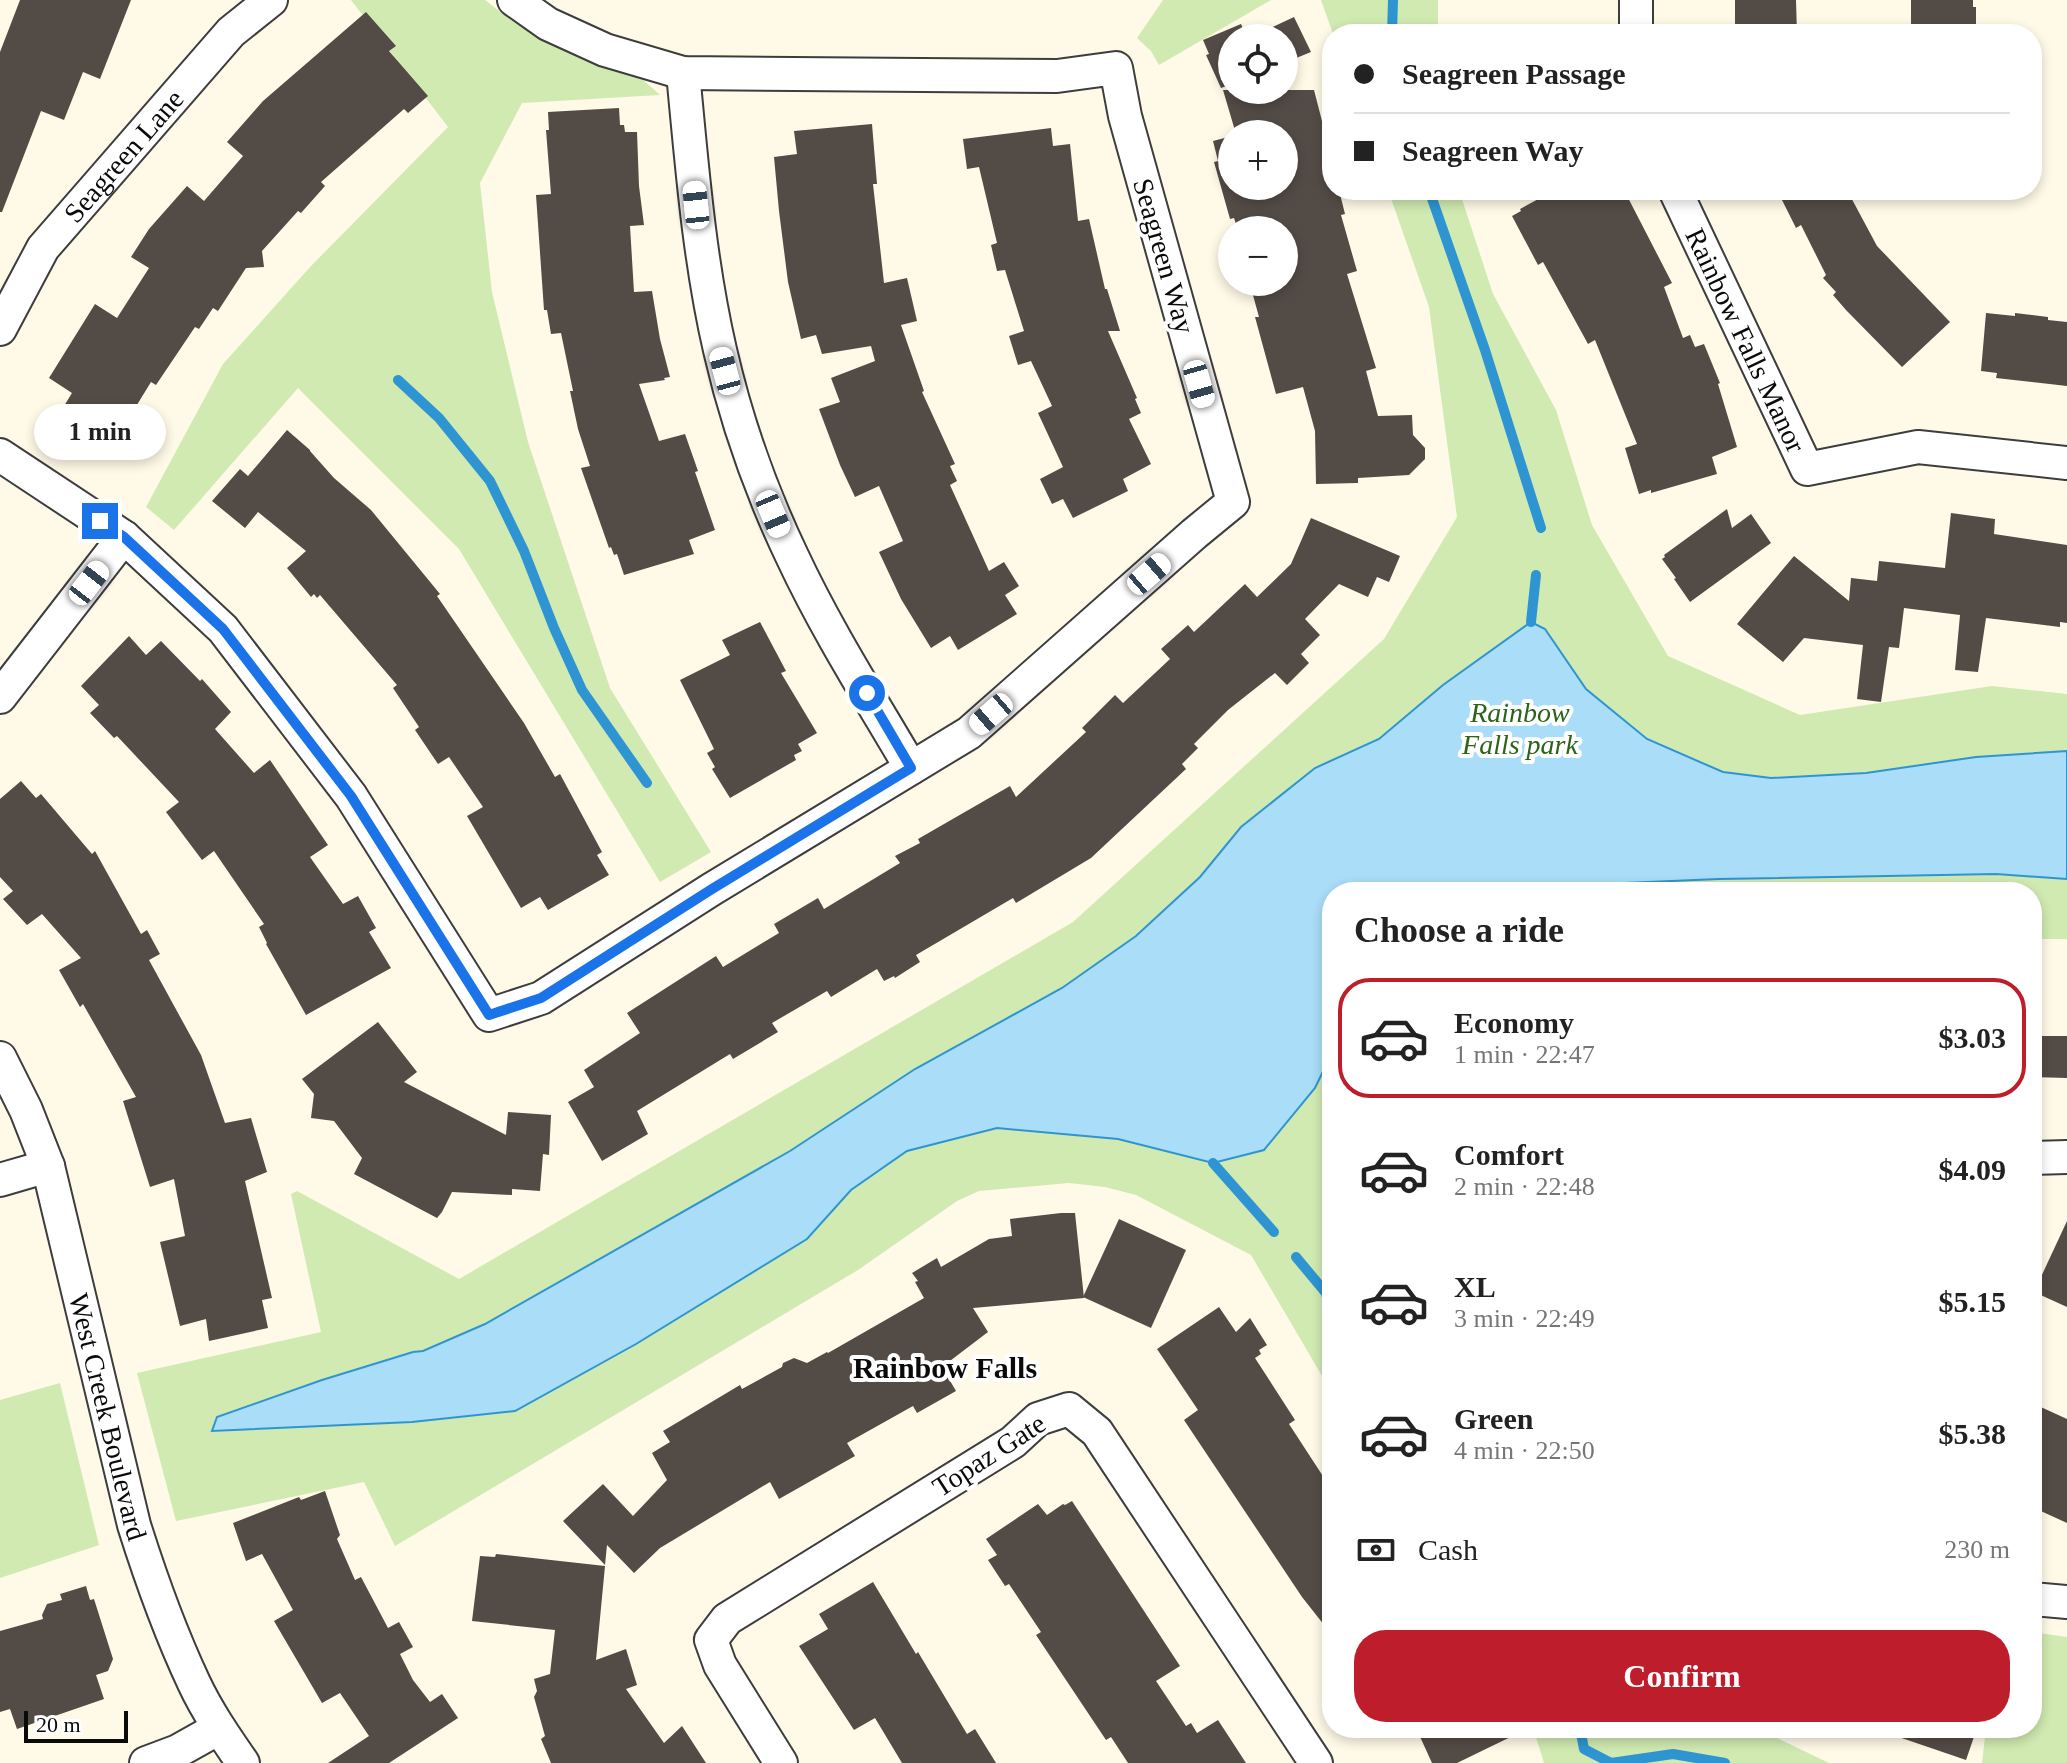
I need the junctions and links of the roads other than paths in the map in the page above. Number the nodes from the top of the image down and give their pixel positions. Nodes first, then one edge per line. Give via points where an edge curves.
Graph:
1 (271, 0) edge
2 (514, 0) edge
3 (1636, 0) edge
4 (1636, 24) edge
5 (683, 73) junction
6 (1680, 200) edge
7 (0, 329) edge
8 (0, 455) edge
9 (2067, 463) edge
10 (124, 537) junction
11 (0, 697) edge
12 (911, 768) junction
13 (0, 1058) edge
14 (2067, 1157) edge
15 (2042, 1158) edge
16 (48, 1166) junction
17 (0, 1180) edge
18 (2042, 1600) edge
19 (2067, 1602) edge
20 (219, 1728) junction
21 (146, 1763) edge
22 (243, 1763) edge
23 (781, 1763) edge
24 (1316, 1763) edge

1 - 7 street, Seagreen Lane via 231,32 43,248
2 - 5 street, Seagreen Way via 548,24 605,50
3 - 4 street
5 - 12 street via 708,293 742,430 792,557
5 - 12 street, Seagreen Way via 1057,76 1116,68 1233,502 969,733
6 - 9 street, Rainbow Falls Manor via 1807,469 1918,447
8 - 10 street, Seagreen Way
10 - 11 street
10 - 12 street, Seagreen Way via 223,629 351,796 489,1015 541,998
13 - 16 street, West Creek Boulevard
14 - 15 street
16 - 17 street
16 - 20 street, West Creek Boulevard via 134,1525 184,1659
18 - 19 street
20 - 21 street
20 - 22 street, West Creek Boulevard
23 - 24 street, Topaz Gate via 720,1665 711,1640 727,1619 1013,1442 1038,1419 1069,1409 1097,1432

